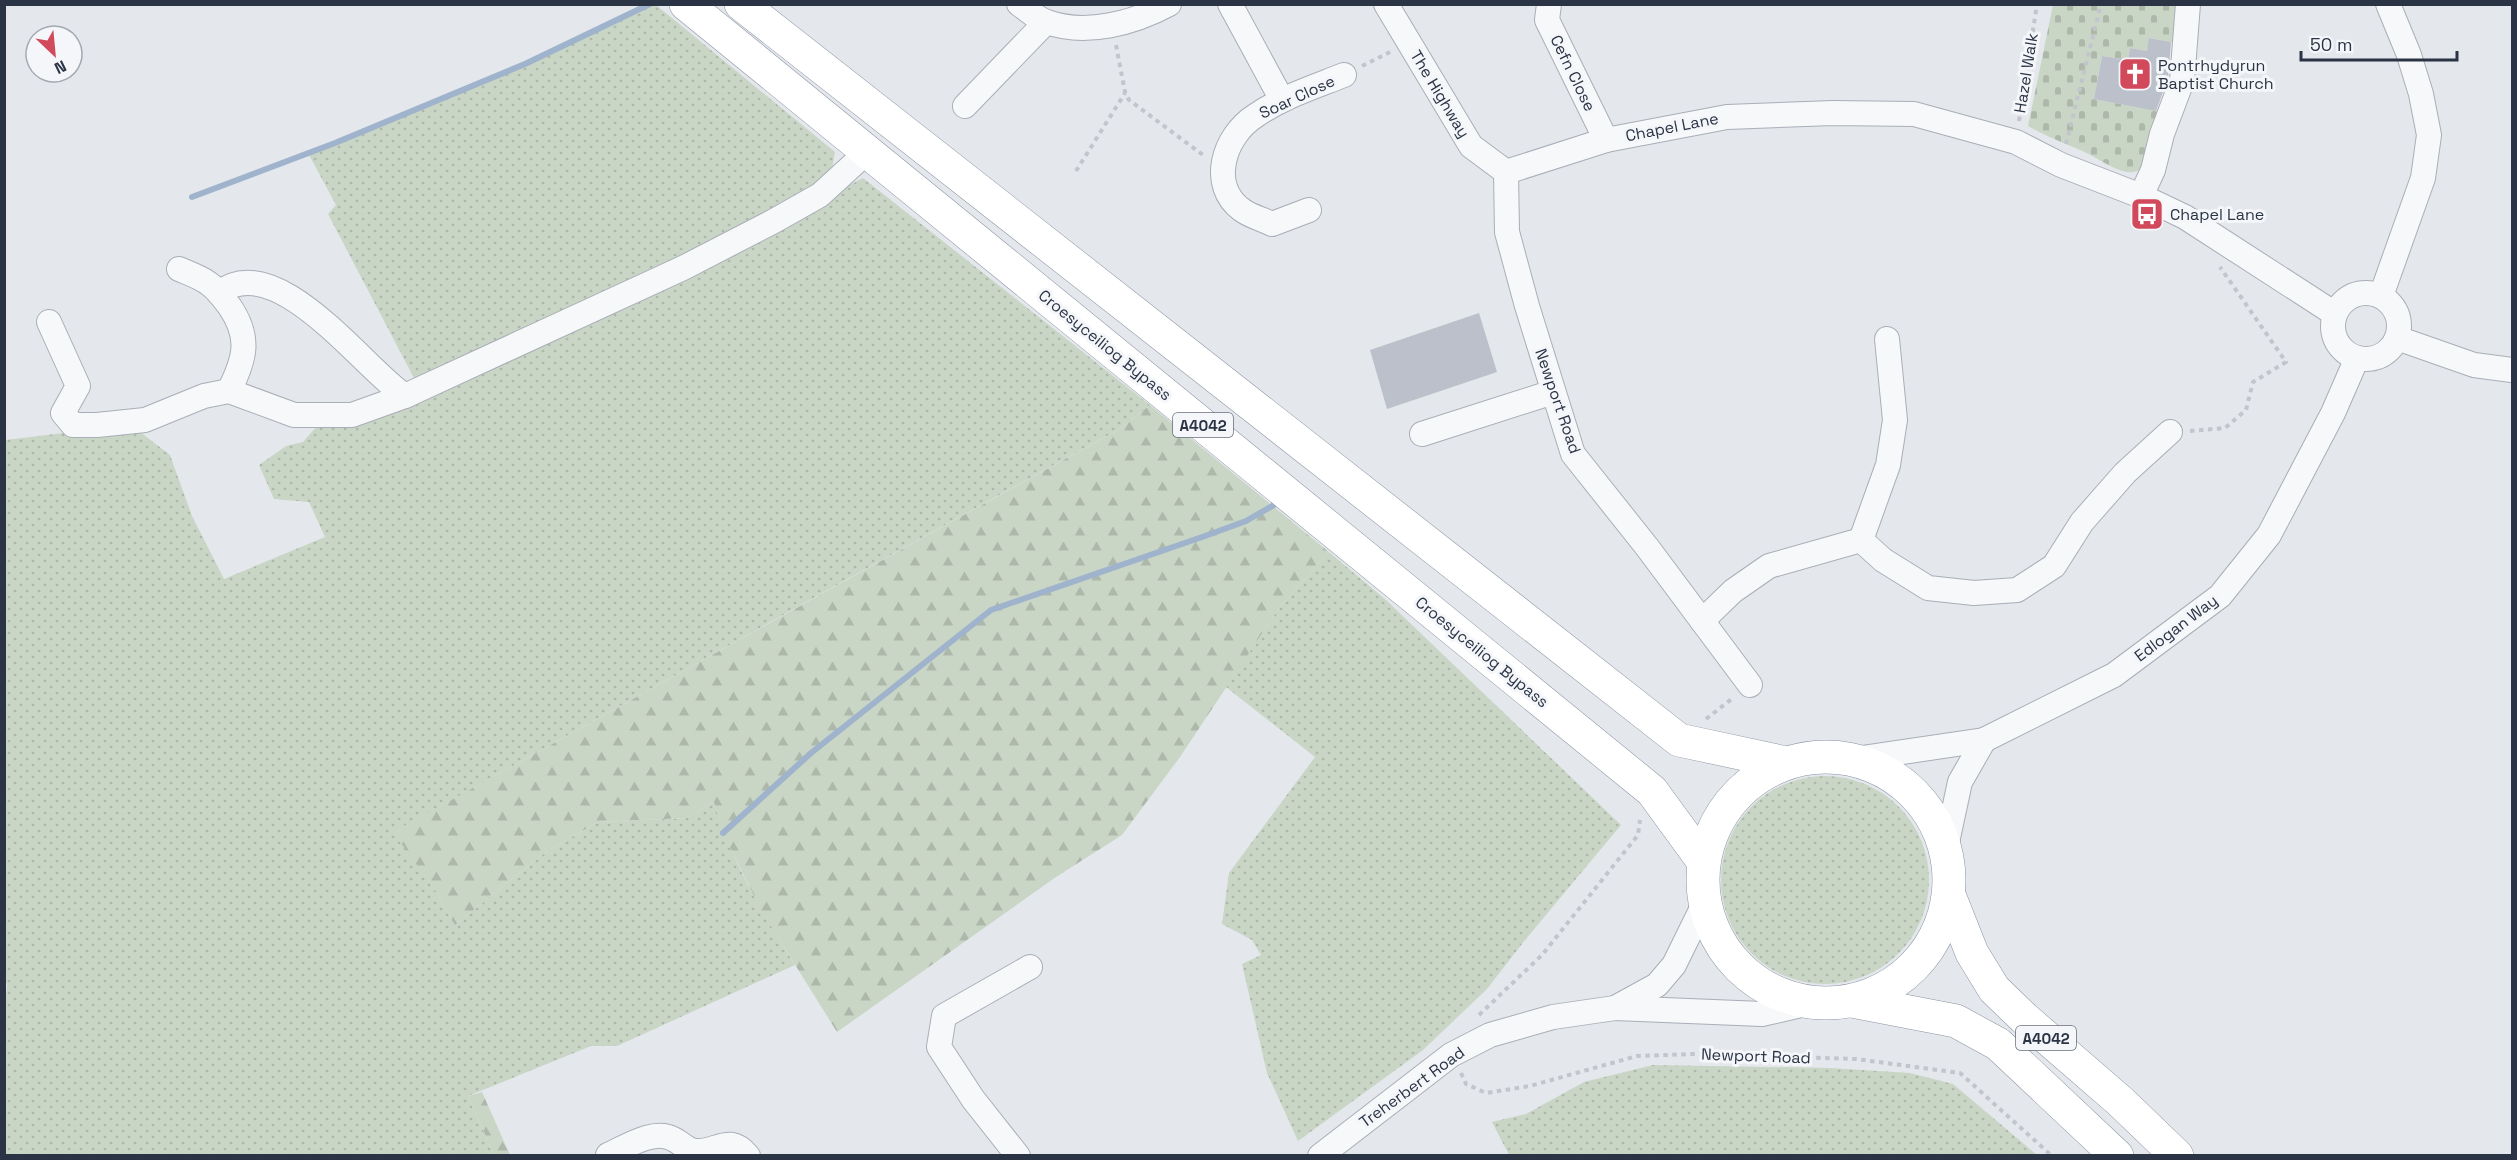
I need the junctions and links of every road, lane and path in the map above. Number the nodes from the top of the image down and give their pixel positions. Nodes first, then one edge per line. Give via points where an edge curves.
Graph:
1 (686, 4) edge
2 (741, 4) edge
3 (1019, 4) edge
4 (1169, 4) edge
5 (1230, 4) edge
6 (1386, 4) edge
7 (1549, 4) edge
8 (2037, 4) edge
9 (2101, 4) edge
10 (2188, 4) edge
11 (2388, 4) edge
12 (1046, 22) junction
13 (1112, 24) junction
14 (1409, 42) junction
15 (1344, 75) joint
16 (1125, 92) junction
17 (1282, 100) junction
18 (965, 106) dead end
19 (1606, 140) junction
20 (2016, 142) junction
21 (867, 152) junction
22 (1222, 163) junction
23 (2061, 165) junction
24 (1076, 171) dead end
25 (1506, 172) junction
26 (2141, 196) junction
27 (1310, 210) dead end
28 (2219, 265) dead end
29 (178, 269) dead end
30 (219, 293) junction
31 (2380, 296) junction
32 (2335, 314) junction
33 (49, 322) dead end
34 (2397, 338) junction
35 (1887, 339) dead end
36 (2357, 358) junction
37 (2512, 370) edge
38 (229, 391) junction
39 (1554, 392) junction
40 (405, 396) junction
41 (2170, 432) joint
42 (1422, 434) dead end
43 (1861, 540) junction
44 (1702, 621) junction
45 (1750, 685) joint
46 (1679, 740) junction
47 (1984, 740) junction
48 (1855, 759) junction
49 (1786, 763) junction
50 (1648, 789) junction
51 (1946, 847) junction
52 (1703, 861) junction
53 (1949, 895) junction
54 (1704, 904) junction
55 (1030, 967) dead end
56 (1852, 1001) junction
57 (1810, 1003) junction
58 (1615, 1008) junction
59 (1477, 1016) dead end
60 (1451, 1055) junction
61 (608, 1155) edge
62 (748, 1155) edge
63 (1018, 1155) edge
64 (1320, 1155) edge
65 (2052, 1155) edge
66 (2117, 1155) edge
67 (2177, 1155) edge

1 - 21 highway, Croesyceiliog Bypass / A4042
2 - 46 highway, A4042
3 - 12 street
4 - 13 street via 1151,14
5 - 17 street
6 - 14 street, The Highway
7 - 19 street, Cefn Close via 1547,20
8 - 20 path, Hazel Walk
9 - 23 path
10 - 26 street via 2182,81
11 - 31 street via 2409,55 2429,135 2423,178
12 - 13 street via 1087,30
12 - 18 street
13 - 16 path
14 - 15 path
14 - 25 street, The Highway via 1471,146
15 - 17 street, Soar Close
16 - 22 path via 1129,100 1209,160
16 - 24 path
17 - 22 street, Soar Close via 1252,117 1233,138
19 - 20 street, Chapel Lane via 1727,117 1833,113 1914,114
19 - 25 street, Chapel Lane
20 - 23 street, Chapel Lane
21 - 40 street via 820,195 774,221 683,268
21 - 50 highway, Croesyceiliog Bypass / A4042
22 - 27 street via 1223,186 1241,210 1272,224
23 - 26 street, Chapel Lane
25 - 39 street, Newport Road via 1507,231
26 - 32 street, Chapel Lane via 2185,217
28 - 41 path via 2286,362 2253,382 2246,410 2225,428
29 - 30 street via 208,283
30 - 38 street via 243,331 240,369
30 - 40 street via 245,283 278,291 324,320
31 - 32 street via 2362,293 2345,300
31 - 34 street via 2393,306 2399,322
32 - 36 street via 2333,332 2341,349
33 - 38 street via 78,386 63,413 73,425 144,420 204,396
34 - 36 street via 2387,352 2374,358
34 - 37 street via 2474,365
35 - 43 street via 1895,420 1888,465
36 - 47 street, Edlogan Way via 2269,535 2220,596 2114,675
38 - 40 street via 294,415 352,414
39 - 42 street
39 - 44 street, Newport Road via 1573,454
41 - 43 street via 2125,473 2082,522 2054,566 2017,590 1974,593 1928,588 1883,560
43 - 44 street via 1769,566 1733,591
44 - 45 street, Newport Road
45 - 46 path
46 - 49 highway, A4042
47 - 48 street, Edlogan Way
47 - 51 street via 1960,783
48 - 49 highway via 1821,756
48 - 51 highway via 1886,771 1912,791 1933,817
49 - 52 highway via 1756,778 1731,800 1713,828
50 - 52 highway, Croesyceiliog Bypass / A4042
50 - 59 path via 1642,798 1638,835 1542,956
51 - 53 highway
52 - 54 highway
53 - 56 highway via 1938,932 1917,964 1887,988
53 - 67 highway, A4042 via 1972,953 1994,989
54 - 57 highway via 1717,940 1741,970 1773,992
54 - 58 street, Treherbert Road via 1674,965 1657,985
55 - 63 street via 944,1016 939,1047 973,1099
56 - 57 highway
56 - 66 highway, A4042 via 1956,1021 1998,1044
57 - 58 street, Treherbert Road via 1762,1014
58 - 60 street, Treherbert Road via 1542,1020 1490,1035
60 - 64 street, Treherbert Road
60 - 65 path, Newport Road via 1466,1084 1486,1093 1530,1086 1637,1056 1682,1054 1856,1059 1960,1073
61 - 62 street via 659,1135 672,1137 690,1150 700,1152 725,1143 742,1148

